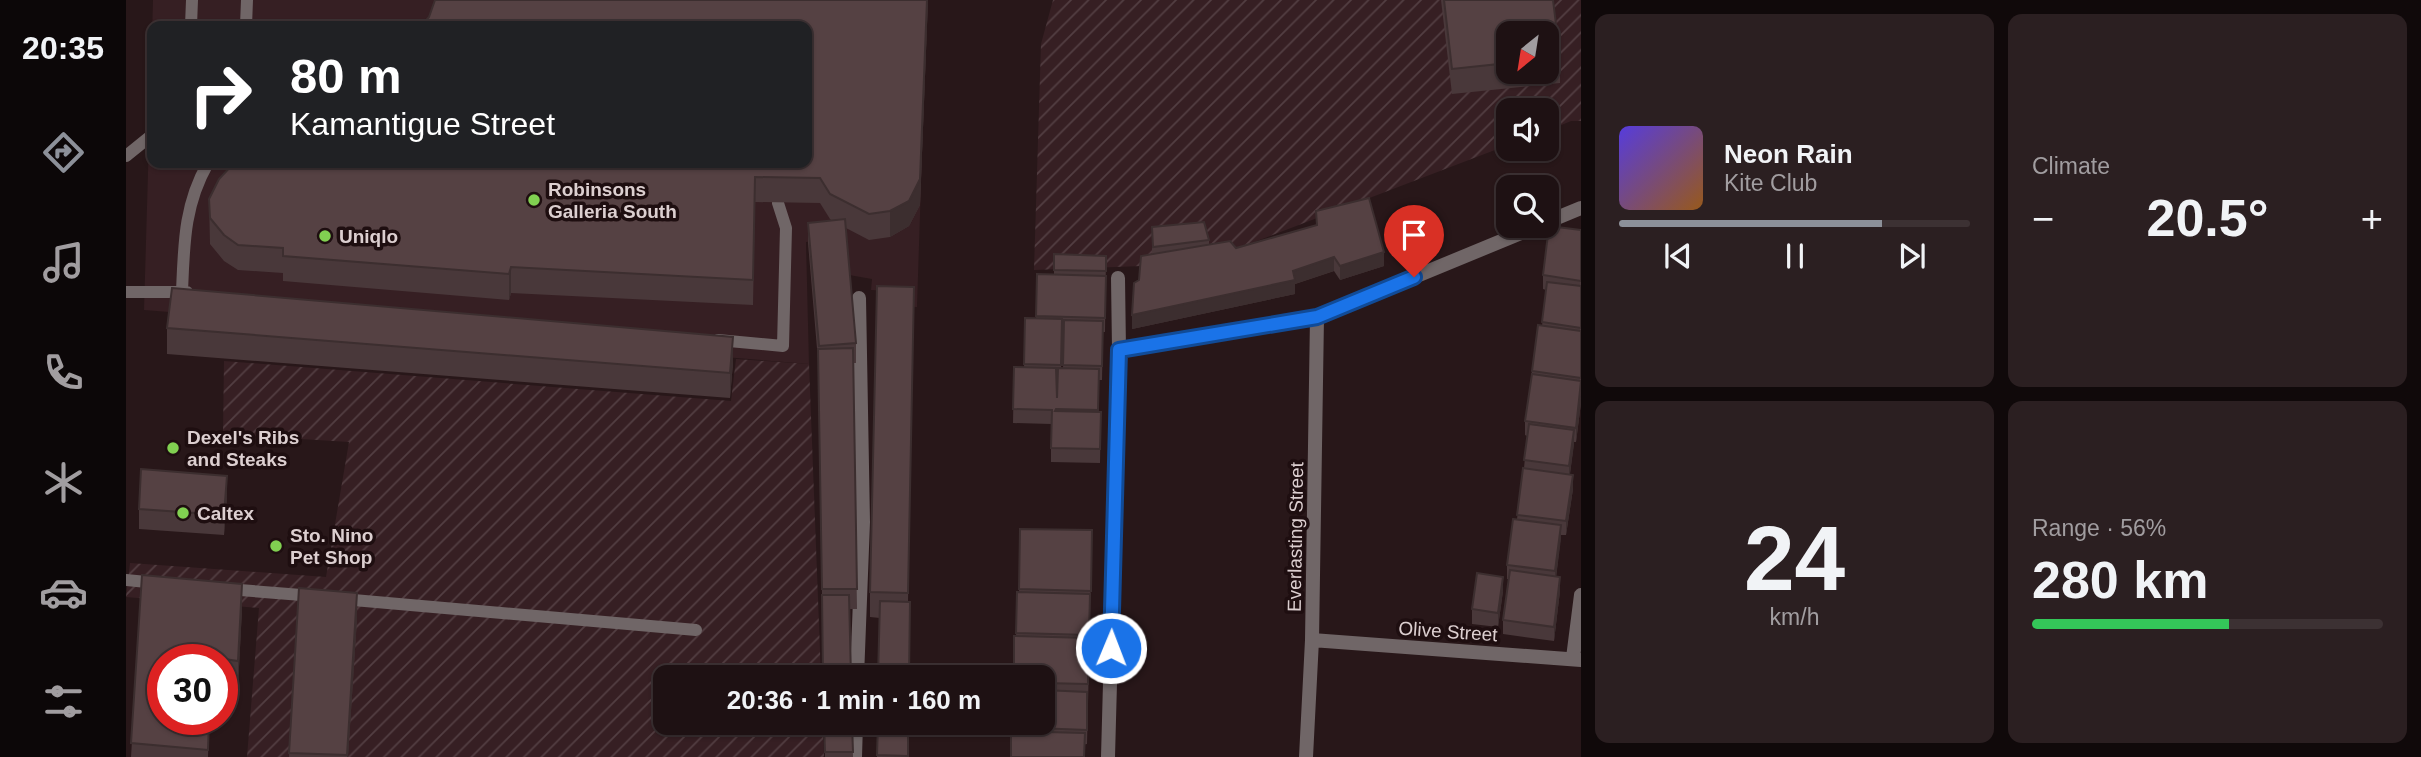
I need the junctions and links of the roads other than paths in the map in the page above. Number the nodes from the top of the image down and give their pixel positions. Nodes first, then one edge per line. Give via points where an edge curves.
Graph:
1 (192, 0) edge
2 (247, 0) edge
3 (191, 21) edge
4 (246, 21) edge
5 (147, 139) edge
6 (126, 156) edge
7 (205, 168) edge
8 (778, 203) dead end
9 (1581, 208) edge
10 (1559, 217) edge
11 (1509, 238) edge
12 (1118, 278) dead end
13 (126, 292) edge
14 (182, 292) junction
15 (195, 293) edge
16 (859, 298) dead end
17 (1317, 317) junction
18 (701, 338) edge
19 (1119, 350) junction
20 (126, 580) edge
21 (174, 584) edge
22 (215, 588) edge
23 (1581, 595) edge
24 (696, 630) dead end
25 (1312, 640) junction
26 (1577, 659) edge
27 (857, 665) edge
28 (856, 735) edge
29 (855, 757) edge
30 (1108, 757) edge
31 (1306, 757) edge

1 - 3 lane
2 - 4 lane
5 - 6 lane
7 - 14 lane via 184,228
8 - 18 lane via 786,228 783,345
9 - 10 street
11 - 17 street
12 - 19 street
13 - 14 lane
14 - 15 lane
16 - 27 street via 863,522
17 - 19 street
17 - 25 street, Everlasting Street
19 - 30 street
20 - 21 lane
22 - 24 lane
23 - 26 street
25 - 26 street, Olive Street
25 - 31 street, Everlasting Street
28 - 29 street

